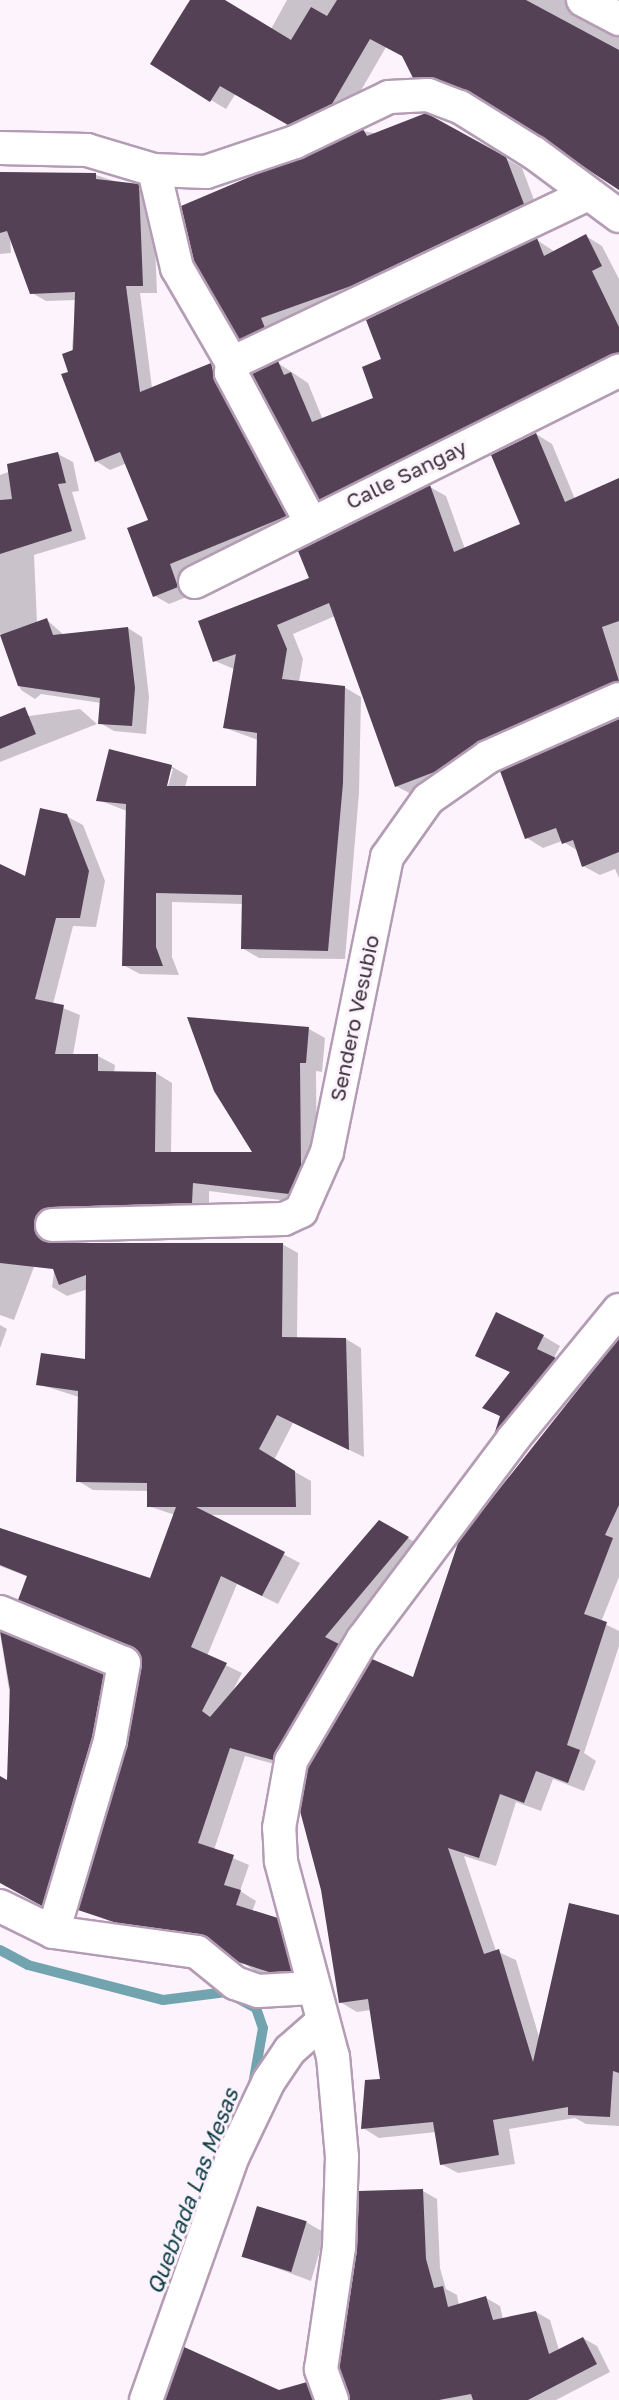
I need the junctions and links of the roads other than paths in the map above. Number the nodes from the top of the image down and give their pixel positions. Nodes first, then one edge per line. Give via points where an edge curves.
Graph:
1 (583, 0) edge
2 (619, 19) edge
3 (0, 148) edge
4 (154, 170) junction
5 (584, 196) junction
6 (619, 216) edge
7 (232, 363) junction
8 (619, 371) edge
9 (310, 521) junction
10 (195, 582) dead end
11 (619, 699) edge
12 (52, 1225) dead end
13 (619, 1310) edge
14 (0, 1612) edge
15 (0, 1906) edge
16 (53, 1932) junction
17 (314, 1988) junction
18 (323, 2021) junction
19 (146, 2400) edge
20 (332, 2400) edge

1 - 2 street
3 - 4 street via 87,150
4 - 5 street via 206,172 295,142 389,97 428,95 460,107 534,153
4 - 7 street via 177,268
5 - 6 street
5 - 7 street
7 - 9 street via 231,373
8 - 9 street, Calle Sangay
9 - 10 street, Calle Sangay
11 - 12 street, Sendero Vesubio via 488,757 428,799 387,857 327,1152 301,1211 284,1219
13 - 17 street via 513,1439 363,1639 291,1761 279,1828 281,1861
14 - 16 street via 124,1663 110,1741
15 - 16 street
16 - 17 street via 197,1952 235,1983 258,1990
17 - 18 street
18 - 19 street via 290,2050 269,2081 233,2156
18 - 20 street via 333,2057 342,2157 339,2247 321,2369

